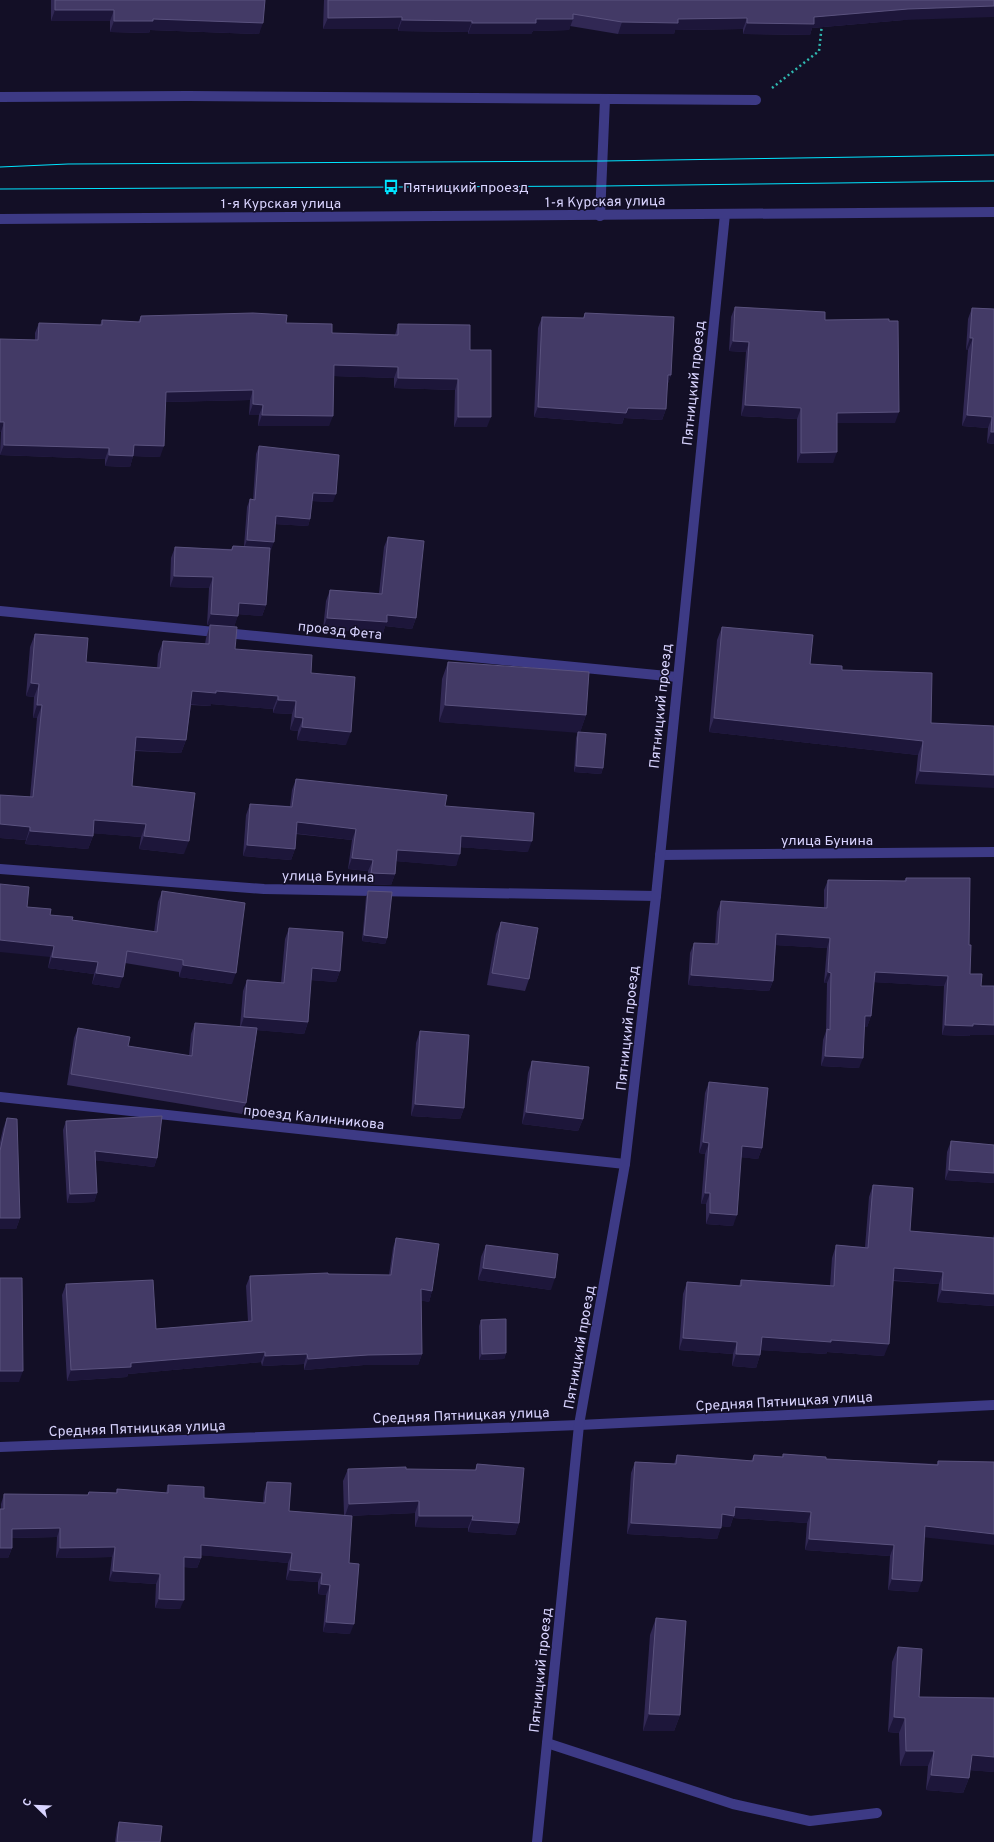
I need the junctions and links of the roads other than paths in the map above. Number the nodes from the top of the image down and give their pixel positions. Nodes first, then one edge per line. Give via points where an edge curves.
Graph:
1 (0, 97) edge
2 (605, 99) junction
3 (756, 100) road end
4 (994, 212) edge
5 (725, 214) junction
6 (600, 216) junction
7 (0, 219) edge
8 (0, 611) edge
9 (677, 677) junction
10 (994, 852) edge
11 (660, 855) junction
12 (0, 870) edge
13 (656, 896) junction
14 (0, 1097) edge
15 (625, 1164) junction
16 (994, 1405) edge
17 (579, 1425) junction
18 (0, 1447) edge
19 (547, 1743) junction
20 (877, 1813) dead end
21 (537, 1842) edge

1 - 2 street
2 - 3 street
2 - 6 street
4 - 5 street, 1-я Курская улица
5 - 6 street, 1-я Курская улица
5 - 9 street, Пятницкий проезд
6 - 7 street, 1-я Курская улица
8 - 9 street, проезд Фета
9 - 11 street, Пятницкий проезд
10 - 11 street, улица Бунина
11 - 13 street, Пятницкий проезд
12 - 13 street, улица Бунина via 264,889
13 - 15 street, Пятницкий проезд
14 - 15 street, проезд Калинникова
15 - 17 street, Пятницкий проезд
16 - 17 street, Средняя Пятницкая улица
17 - 18 street, Средняя Пятницкая улица
17 - 19 street, Пятницкий проезд
19 - 20 street via 734,1804 810,1821
19 - 21 street, Пятницкий проезд

